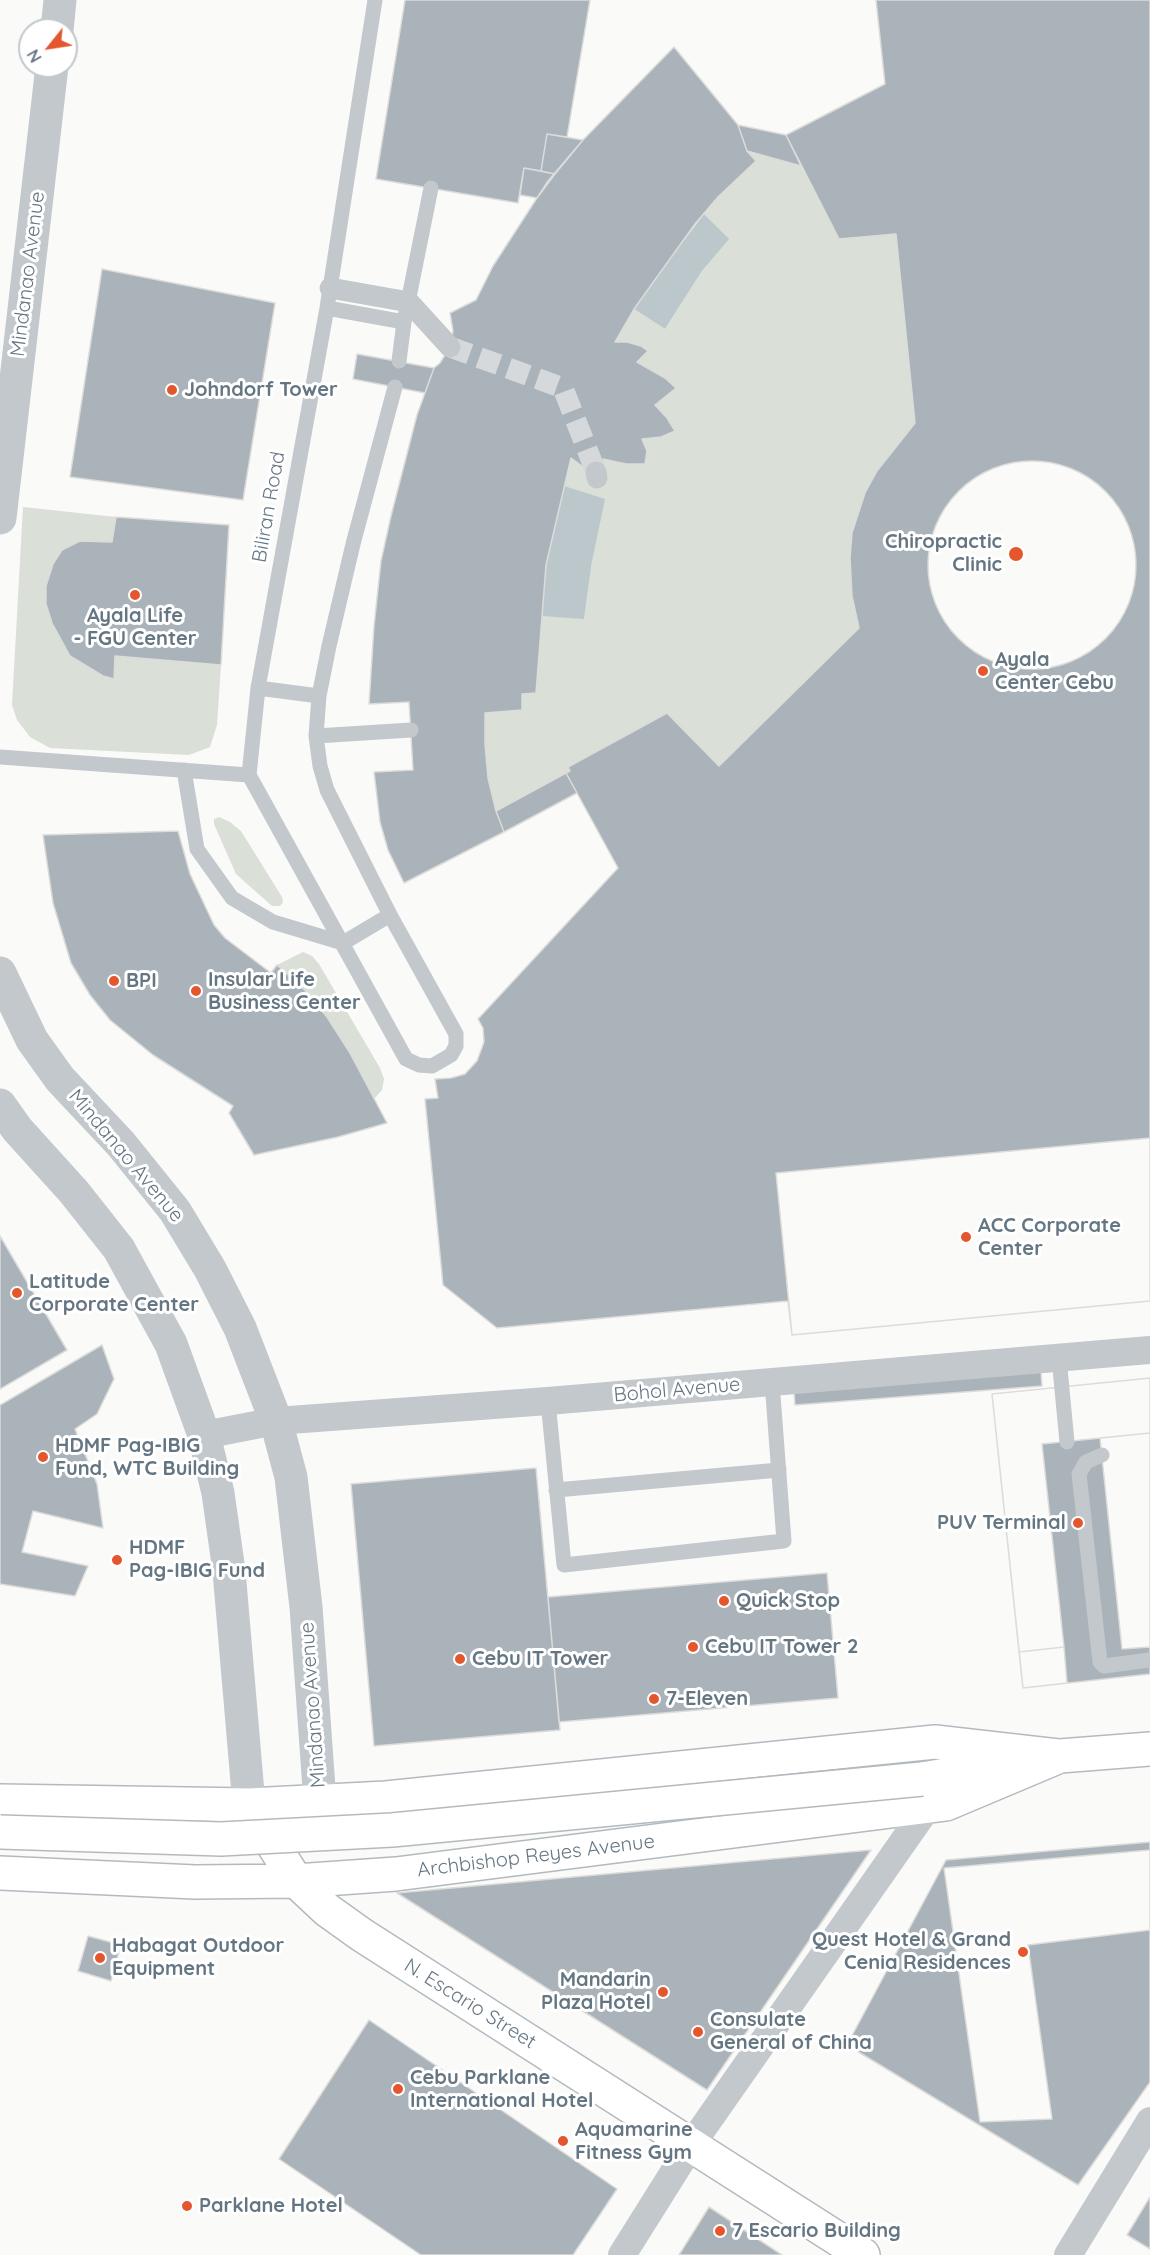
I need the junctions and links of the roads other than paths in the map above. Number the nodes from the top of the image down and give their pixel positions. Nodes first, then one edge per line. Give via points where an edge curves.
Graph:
1 (60, 0) edge
2 (375, 0) edge
3 (58, 18) edge
4 (51, 78) edge
5 (431, 188) dead end
6 (328, 298) junction
7 (407, 312) junction
8 (450, 347) tunnel mouth
9 (399, 361) dead end
10 (395, 387) dead end
11 (0, 518) edge
12 (258, 688) junction
13 (319, 696) junction
14 (411, 730) dead end
15 (316, 736) junction
16 (0, 757) edge
17 (184, 770) junction
18 (249, 775) junction
19 (390, 915) junction
20 (343, 943) junction
21 (0, 973) edge
22 (0, 1105) edge
23 (1150, 1350) edge
24 (1059, 1358) junction
25 (772, 1382) junction
26 (548, 1401) junction
27 (276, 1421) junction
28 (204, 1435) junction
29 (1067, 1442) dead end
30 (1102, 1455) dead end
31 (779, 1470) junction
32 (556, 1490) junction
33 (1150, 1660) edge
34 (1150, 1749) edge
35 (1060, 1756) junction
36 (925, 1792) junction
37 (0, 1801) edge
38 (320, 1802) junction
39 (249, 1805) junction
40 (0, 1832) edge
41 (0, 1873) edge
42 (296, 1881) junction
43 (1150, 2121) edge
44 (691, 2145) junction
45 (622, 2255) edge
46 (863, 2255) edge
47 (1068, 2255) edge

1 - 3 street
2 - 6 lane, Biliran Road
4 - 11 street, Mindanao Avenue
5 - 7 lane
6 - 7 street
6 - 12 lane, Biliran Road
7 - 8 street
7 - 9 lane
10 - 13 lane via 353,544
12 - 13 lane
12 - 18 lane, Biliran Road
13 - 15 lane
14 - 15 lane
15 - 19 lane via 327,790
16 - 17 lane
17 - 18 lane
17 - 20 lane via 197,849 232,898 273,922
18 - 20 lane
19 - 20 lane
19 - 20 lane via 456,1034 451,1055 432,1066 406,1059
21 - 27 street, Mindanao Avenue via 32,1040 60,1079 121,1144 181,1221 240,1328
22 - 28 street via 119,1249 171,1344
23 - 24 street, Bohol Avenue
24 - 25 street, Bohol Avenue
24 - 29 lane
25 - 26 street, Bohol Avenue
25 - 31 lane
26 - 27 street, Bohol Avenue
26 - 32 lane
27 - 28 street, Bohol Avenue
27 - 38 street, Mindanao Avenue via 291,1477 306,1607
28 - 39 street via 218,1493 229,1571
30 - 33 lane via 1086,1462 1078,1474 1100,1662 1105,1665
31 - 32 lane
31 - 32 lane via 784,1541 564,1565
34 - 35 main road, Archbishop Reyes Avenue
35 - 36 main road, Archbishop Reyes Avenue
35 - 38 main road, Archbishop Reyes Avenue via 935,1742
36 - 40 main road, Archbishop Reyes Avenue, bridge via 221,1839
36 - 42 main road, Archbishop Reyes Avenue via 396,1874
36 - 44 street
37 - 39 main road, Archbishop Reyes Avenue
38 - 39 main road, Archbishop Reyes Avenue
38 - 42 main road, Mindanao Avenue
39 - 42 main road
41 - 42 main road, Archbishop Reyes Avenue via 195,1882
42 - 44 main road, N. Escario Street via 362,1935
43 - 47 street
44 - 45 street
44 - 46 main road, N. Escario Street

